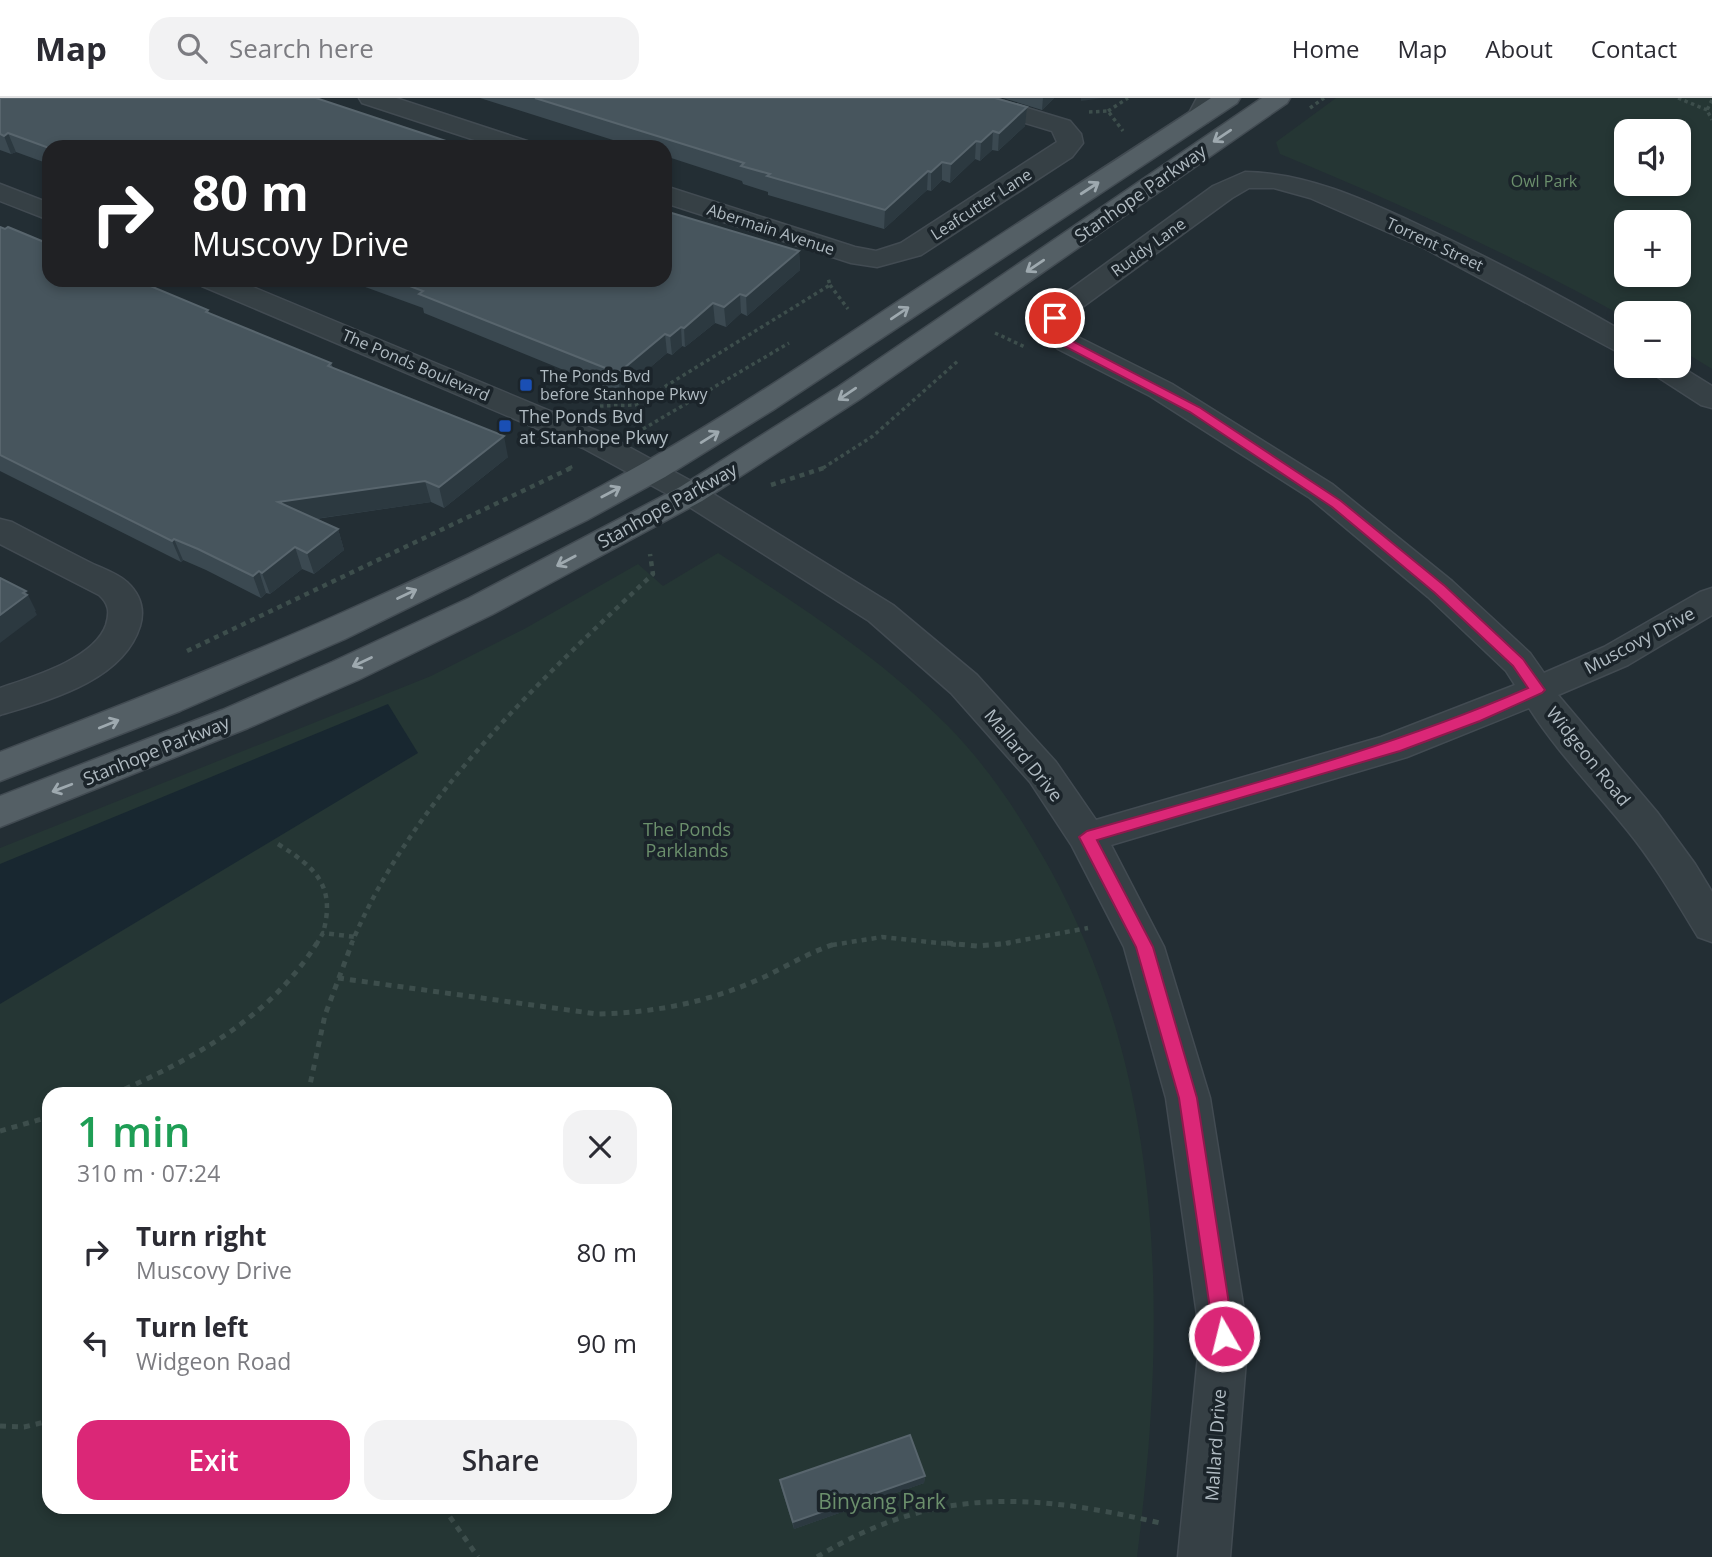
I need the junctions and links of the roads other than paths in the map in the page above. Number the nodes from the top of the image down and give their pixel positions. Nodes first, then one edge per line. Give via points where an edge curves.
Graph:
1 (371, 98) edge
2 (968, 98) edge
3 (1228, 98) edge
4 (1278, 98) edge
5 (1204, 107) edge
6 (500, 140) edge
7 (1235, 185) joint
8 (0, 192) edge
9 (672, 196) edge
10 (42, 209) edge
11 (877, 259) joint
12 (229, 287) edge
13 (1061, 310) joint
14 (1614, 339) edge
15 (1679, 378) edge
16 (1712, 399) edge
17 (651, 471) junction
18 (691, 494) junction
19 (0, 530) edge
20 (1712, 600) edge
21 (1537, 690) junction
22 (0, 702) edge
23 (0, 767) edge
24 (0, 812) edge
25 (1087, 837) junction
26 (1712, 926) edge
27 (1206, 1548) edge

1 - 6 street
2 - 11 street, Leafcutter Lane via 1061,126 1070,143 1063,152 911,248
3 - 5 main road, Stanhope Parkway
4 -> 18 main road, Stanhope Parkway via 849,393
17 -> 5 main road, Stanhope Parkway via 802,378
7 - 13 street, Ruddy Lane
7 - 14 street, Torrent Street via 1263,177 1297,184 1452,251
8 - 10 street
9 - 11 street, Abermain Avenue via 851,255
12 - 17 street, The Ponds Boulevard via 483,393
13 - 21 street, Widgeon Road via 1055,318 1058,336 1194,409 1321,492 1440,589 1518,662
15 - 16 street
17 - 18 street, The Ponds Boulevard
23 -> 17 main road, Stanhope Parkway via 331,629 464,568
18 -> 24 main road, Stanhope Parkway via 481,606 345,671
18 - 25 street, Mallard Drive via 871,606 924,648 1025,751
19 - 22 street via 111,587 126,607 125,625 109,649 92,663
20 - 21 street, Muscovy Drive via 1616,656
21 - 25 street, Muscovy Drive via 1394,747
21 - 26 street, Widgeon Road via 1555,719 1643,822
25 - 27 street, Mallard Drive via 1144,947 1188,1098 1224,1336

